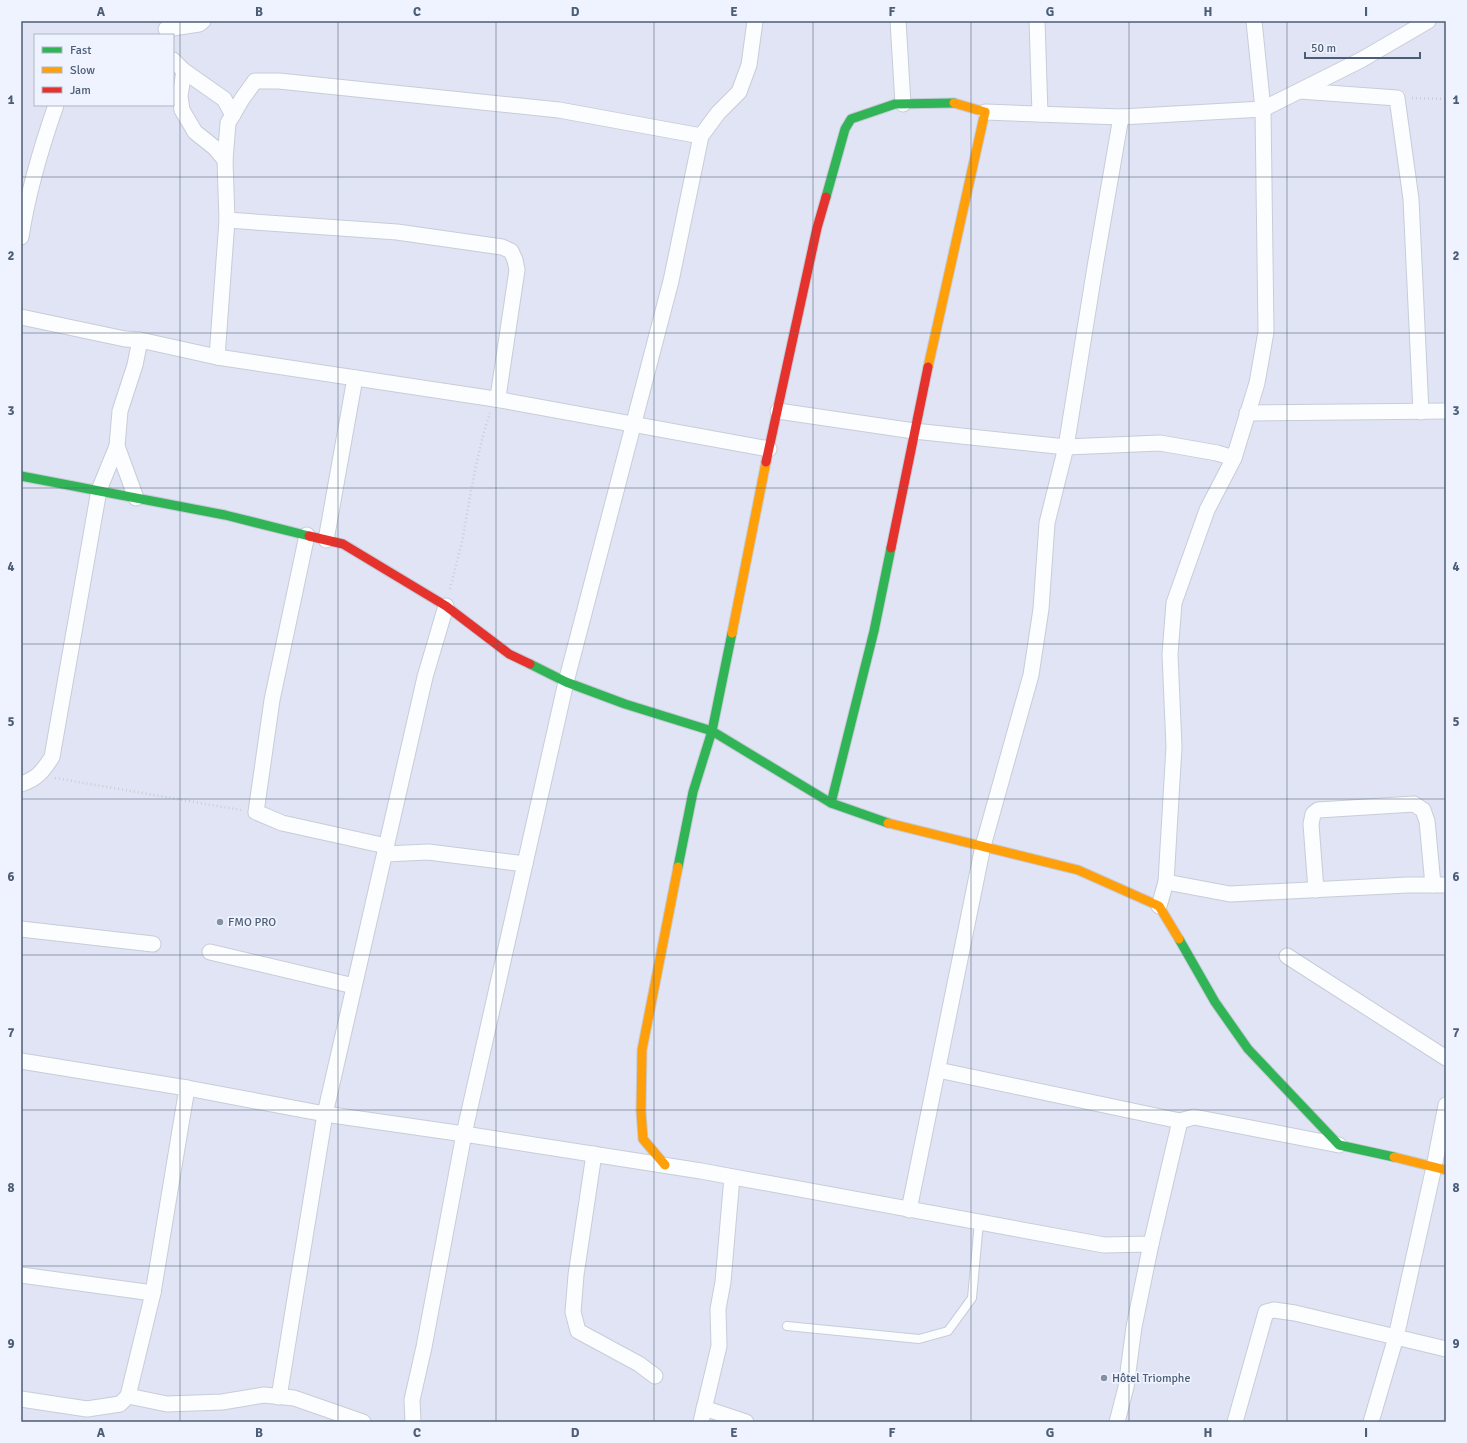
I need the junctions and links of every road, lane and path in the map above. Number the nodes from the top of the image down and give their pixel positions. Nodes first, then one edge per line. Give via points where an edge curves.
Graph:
1 (202, 21) edge
2 (755, 21) edge
3 (898, 21) edge
4 (1037, 21) edge
5 (1254, 21) edge
6 (1428, 21) edge
7 (165, 28) edge
8 (174, 61) edge
9 (184, 71) junction
10 (1299, 91) junction
11 (1397, 98) junction
12 (1446, 99) edge
13 (903, 104) junction
14 (56, 106) edge
15 (1263, 109) junction
16 (985, 112) junction
17 (1040, 114) junction
18 (233, 115) junction
19 (1121, 117) junction
20 (701, 136) junction
21 (225, 160) junction
22 (227, 220) junction
23 (21, 237) edge
24 (21, 317) edge
25 (140, 340) junction
26 (217, 357) junction
27 (355, 378) junction
28 (495, 399) junction
29 (1446, 411) edge
30 (778, 412) junction
31 (1421, 412) junction
32 (1248, 413) junction
33 (633, 424) junction
34 (914, 431) junction
35 (117, 446) junction
36 (1066, 447) junction
37 (769, 449) junction
38 (1234, 458) junction
39 (21, 476) edge
40 (99, 490) junction
41 (136, 498) junction
42 (307, 535) junction
43 (326, 540) junction
44 (446, 606) junction
45 (566, 682) junction
46 (712, 731) junction
47 (38, 775) junction
48 (21, 784) edge
49 (831, 803) junction
50 (256, 812) junction
51 (983, 846) junction
52 (386, 850) junction
53 (525, 864) junction
54 (1166, 882) junction
55 (1439, 885) edge
56 (1316, 890) junction
57 (1159, 906) junction
58 (21, 929) edge
59 (153, 944) dead end
60 (210, 952) dead end
61 (1287, 956) dead end
62 (354, 986) junction
63 (1446, 1058) edge
64 (21, 1061) edge
65 (938, 1070) junction
66 (187, 1088) junction
67 (1446, 1105) edge
68 (325, 1114) junction
69 (1180, 1122) junction
70 (464, 1134) junction
71 (1338, 1145) junction
72 (594, 1154) junction
73 (665, 1166) junction
74 (1440, 1168) edge
75 (732, 1177) junction
76 (909, 1210) junction
77 (979, 1222) junction
78 (1151, 1244) junction
79 (21, 1275) edge
80 (153, 1293) junction
81 (787, 1326) dead end
82 (1396, 1337) junction
83 (1446, 1349) edge
84 (655, 1376) dead end
85 (128, 1396) junction
86 (279, 1397) junction
87 (21, 1399) edge
88 (703, 1415) edge
89 (364, 1422) edge
90 (413, 1422) edge
91 (746, 1422) edge
92 (1117, 1422) edge
93 (1235, 1422) edge
94 (1371, 1422) edge

1 - 7 street via 198,24
2 - 20 street via 749,65 739,92 718,113
3 - 13 street
4 - 17 street
5 - 15 street
6 - 10 street via 1361,60
8 - 9 street
9 - 18 street via 224,99
9 - 21 street via 180,96 182,110 195,132
10 - 11 street
10 - 15 street
11 - 12 path
11 - 31 street via 1411,199
13 - 16 street via 955,103
13 - 30 street via 895,104 851,119 845,129 817,228
14 - 23 street via 41,148
15 - 19 street
15 - 32 street via 1266,332 1257,383
16 - 17 street
16 - 34 street
17 - 19 street
18 - 20 street via 254,81 279,81 559,110
18 - 21 street via 228,123
19 - 36 street
20 - 33 street via 671,281
21 - 22 street
22 - 26 street
22 - 28 street via 397,232 502,247 511,251 517,270 498,397
24 - 25 street
25 - 26 street
25 - 35 street via 120,411
26 - 27 street
27 - 28 street
27 - 43 street
28 - 33 street
28 - 44 path via 485,427
29 - 31 street
30 - 34 street
30 - 37 street
31 - 32 street
32 - 38 street
33 - 37 street
33 - 45 street
34 - 36 street
34 - 49 street via 874,631
35 - 40 street
35 - 41 street
36 - 38 street via 1160,443
36 - 51 street via 1047,523 1041,609 1031,675
37 - 46 street
38 - 54 street via 1207,510 1174,603 1170,654 1174,747
39 - 40 street
40 - 41 street
40 - 47 street via 52,757
41 - 42 street via 225,515
42 - 43 street
42 - 50 street via 272,700
43 - 44 street via 343,544
44 - 45 street via 509,654
44 - 52 street via 425,676
45 - 46 street via 625,704
45 - 53 street
46 - 49 street
46 - 73 street via 693,792 642,1050 643,1139
47 - 48 street via 31,781
47 - 50 path
49 - 51 street via 882,822
50 - 52 street via 282,823
51 - 57 street via 1078,870
51 - 65 street
52 - 53 street via 428,852
52 - 62 street
53 - 70 street
54 - 56 street via 1230,894
54 - 57 street
55 - 56 street
55 - 56 street via 1427,821 1423,810 1414,804 1318,810 1312,814
57 - 71 street via 1215,1002 1248,1049
58 - 59 street
60 - 62 street
61 - 63 street
62 - 68 street
64 - 66 street
65 - 69 street
65 - 76 street
66 - 68 street
66 - 80 street
67 - 74 street
68 - 70 street
68 - 86 street
69 - 71 street via 1194,1117
69 - 78 street
70 - 72 street
70 - 90 street via 412,1400
71 - 74 street
72 - 73 street
72 - 84 street via 576,1275 573,1312 578,1331 639,1364
73 - 75 street
74 - 82 street
75 - 76 street
75 - 88 street via 723,1282 718,1309 719,1346
76 - 77 street
77 - 78 street via 1104,1245
77 - 81 lane via 972,1298 948,1331 919,1339
78 - 92 street via 1134,1326 1126,1387
79 - 80 street
80 - 85 street
82 - 83 street
82 - 93 street via 1295,1313 1274,1310 1266,1312
82 - 94 street
85 - 86 street via 166,1404
85 - 87 street via 120,1404 87,1409
86 - 89 street via 294,1398
88 - 91 street

